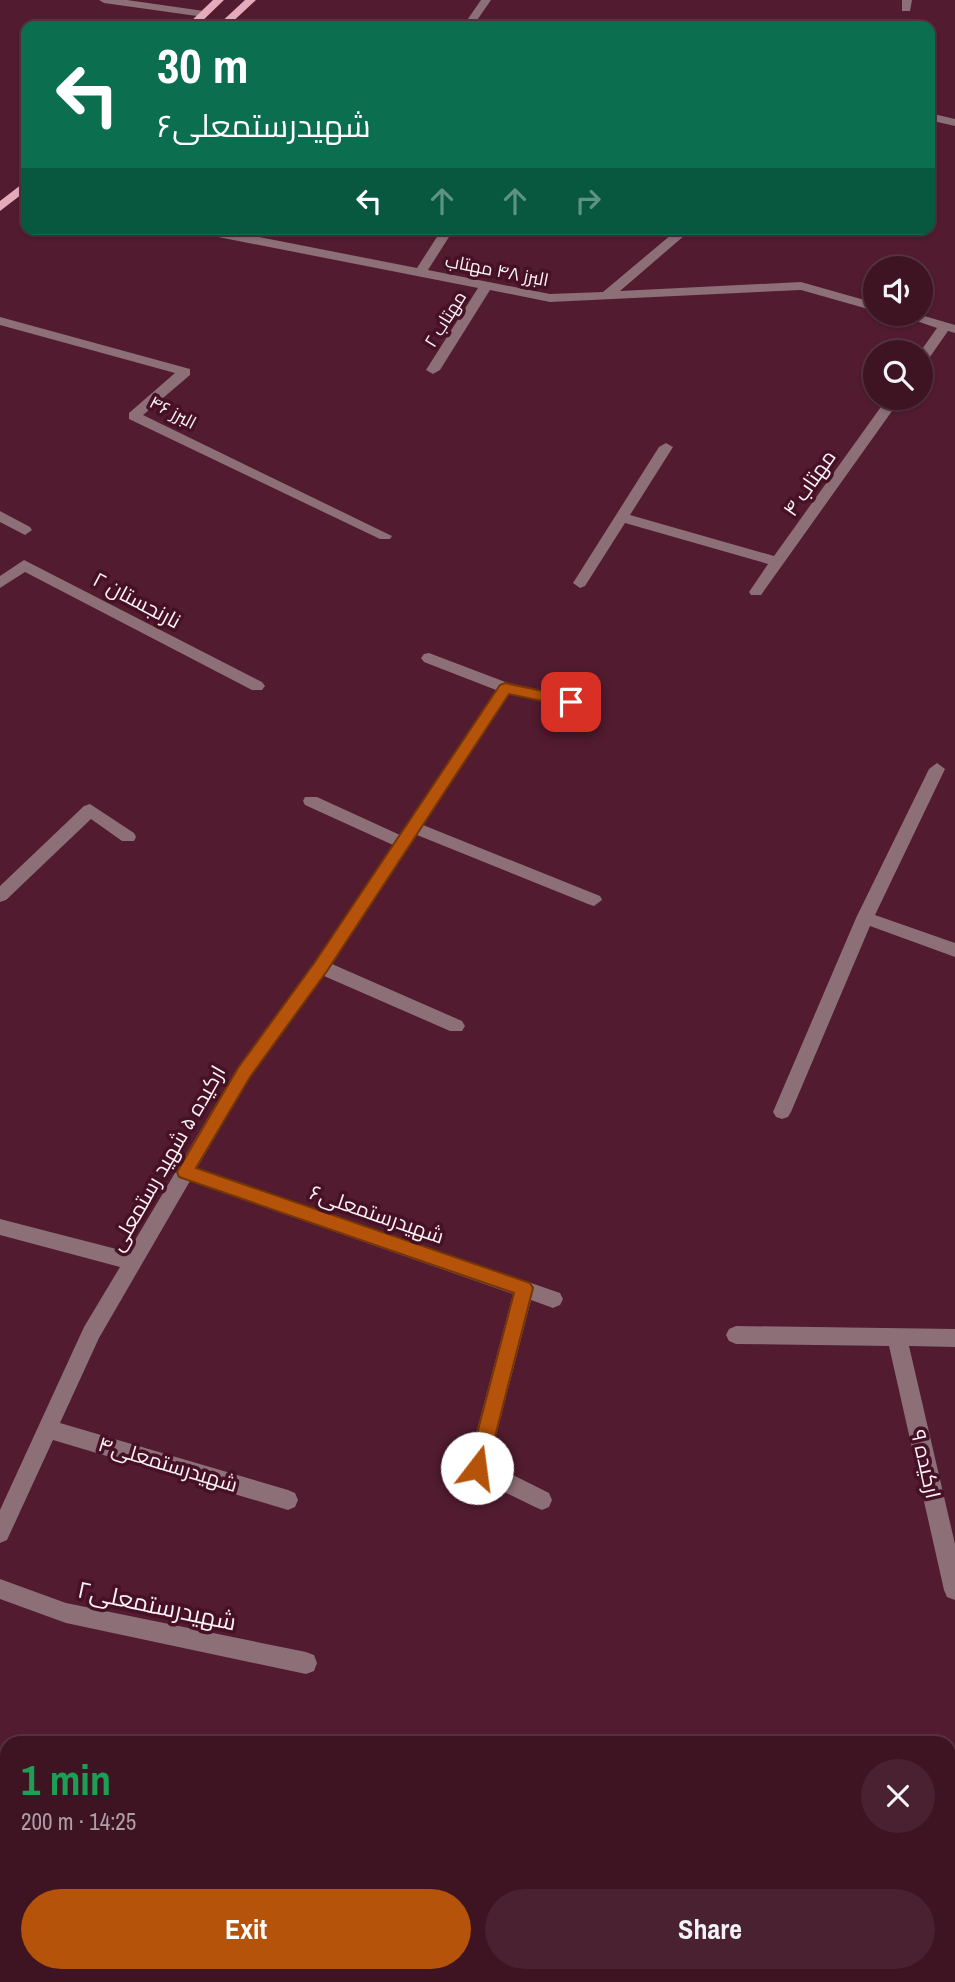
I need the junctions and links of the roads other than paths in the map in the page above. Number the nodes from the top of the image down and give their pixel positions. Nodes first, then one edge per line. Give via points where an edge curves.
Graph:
1 (104, 0) edge
2 (219, 0) edge
3 (251, 0) edge
4 (486, 0) edge
5 (204, 14) junction
6 (196, 21) edge
7 (228, 21) edge
8 (471, 21) edge
9 (935, 118) edge
10 (955, 123) edge
11 (21, 193) edge
12 (0, 207) edge
13 (228, 235) edge
14 (444, 235) edge
15 (679, 235) edge
16 (420, 273) junction
17 (486, 286) junction
18 (607, 295) junction
19 (863, 304) edge
20 (0, 321) edge
21 (933, 323) edge
22 (950, 328) edge
23 (933, 347) edge
24 (433, 370) dead end
25 (886, 410) edge
26 (666, 447) dead end
27 (0, 516) edge
28 (621, 517) junction
29 (25, 530) dead end
30 (385, 536) dead end
31 (778, 562) junction
32 (0, 583) edge
33 (580, 583) dead end
34 (756, 593) dead end
35 (429, 658) dead end
36 (257, 686) dead end
37 (505, 688) junction
38 (593, 707) dead end
39 (937, 769) dead end
40 (311, 801) dead end
41 (413, 827) junction
42 (128, 837) dead end
43 (402, 843) junction
44 (0, 896) edge
45 (594, 900) dead end
46 (865, 918) junction
47 (955, 950) edge
48 (321, 967) junction
49 (456, 1026) dead end
50 (782, 1112) dead end
51 (186, 1172) junction
52 (0, 1227) edge
53 (133, 1262) junction
54 (524, 1288) junction
55 (553, 1299) dead end
56 (736, 1335) dead end
57 (897, 1338) junction
58 (955, 1338) edge
59 (48, 1429) junction
60 (288, 1500) dead end
61 (542, 1500) dead end
62 (0, 1534) edge
63 (0, 1589) edge
64 (955, 1590) edge
65 (306, 1664) dead end

1 - 5 street
2 - 5 main road
3 - 7 main road
4 - 8 street
5 - 6 main road
9 - 10 street
11 - 12 main road
13 - 16 street, البرز ۴۸ مهتاب
14 - 16 street
15 - 18 street
16 - 17 street, البرز ۴۸ مهتاب
17 - 18 street, البرز ۴۸ مهتاب via 550,298
17 - 24 street, مهتاب ۲
18 - 19 street, البرز ۴۸ مهتاب via 801,286
20 - 30 street, البرز ۴۶ via 185,372 134,416
21 - 22 street
22 - 23 street
25 - 31 street, مهتاب ۴
26 - 28 street
27 - 29 street
28 - 31 street
28 - 33 street
31 - 34 street, مهتاب ۴
32 - 36 street, نارنجستان ۲ via 24,565
35 - 37 street
37 - 38 street
37 - 41 street, ارکیده ۵ شهید رستمعلی
39 - 46 street
40 - 43 street
41 - 43 street, ارکیده ۵ شهید رستمعلی
41 - 45 street
42 - 44 street via 90,810
43 - 48 street, ارکیده ۵ شهید رستمعلی
46 - 47 street
46 - 50 street
48 - 49 street
48 - 51 street, ارکیده ۵ شهید رستمعلی via 244,1072
51 - 53 street, ارکیده ۵ شهید رستمعلی
51 - 54 street, شهیدرستمعلی۶
52 - 53 street
53 - 59 street, ارکیده ۵ شهید رستمعلی via 91,1333
54 - 55 street, شهیدرستمعلی۶
54 - 61 street via 477,1468
56 - 57 street
57 - 58 street
57 - 64 street, ارکیده ۹
59 - 60 street, شهیدرستمعلی۴
59 - 62 street, ارکیده ۵ شهید رستمعلی
63 - 65 street, شهیدرستمعلی۲ via 66,1614

